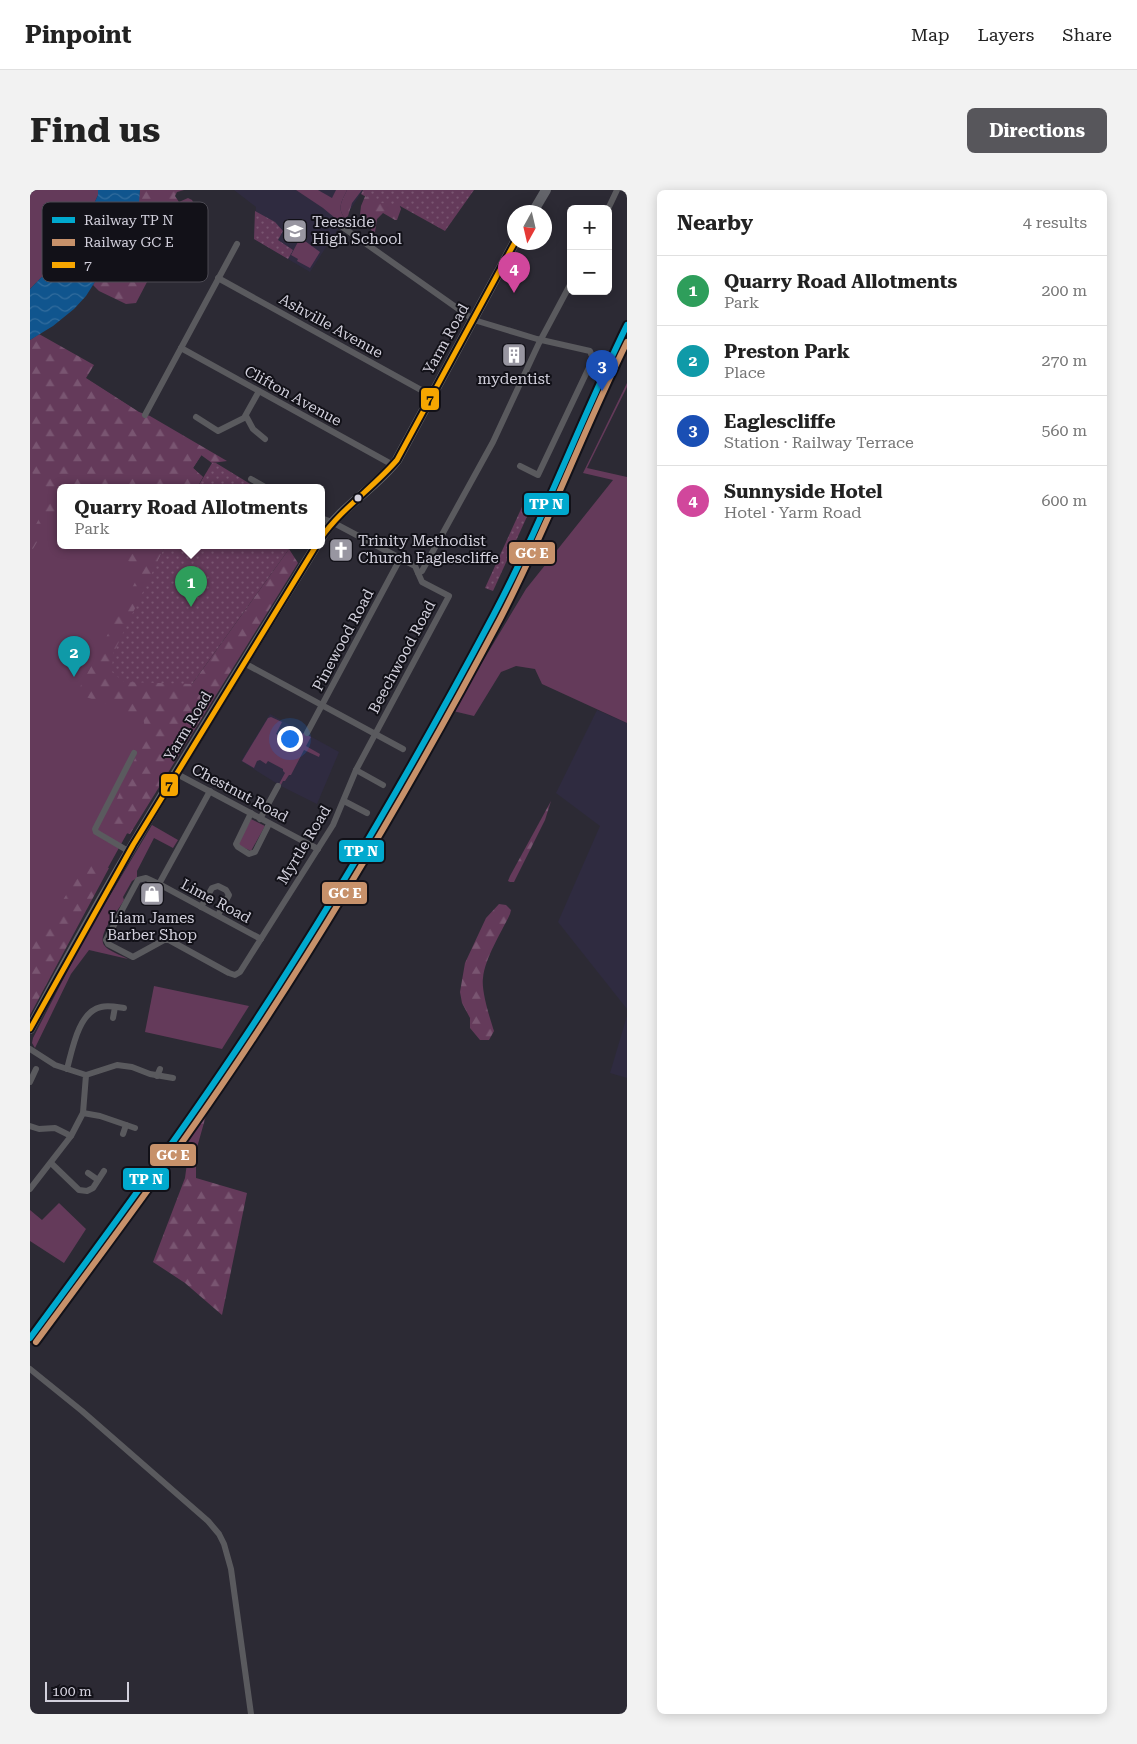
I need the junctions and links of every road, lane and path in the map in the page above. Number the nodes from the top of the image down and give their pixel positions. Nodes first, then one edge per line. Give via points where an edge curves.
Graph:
1 (546, 190) edge
2 (618, 190) edge
3 (537, 205) edge
4 (610, 205) edge
5 (341, 226) dead end
6 (237, 244) dead end
7 (511, 250) edge
8 (218, 278) junction
9 (567, 291) edge
10 (474, 320) junction
11 (541, 340) junction
12 (181, 348) junction
13 (259, 392) junction
14 (432, 396) junction
15 (145, 415) dead end
16 (246, 416) junction
17 (196, 417) dead end
18 (265, 439) dead end
19 (393, 465) junction
20 (520, 466) dead end
21 (251, 479) dead end
22 (260, 484) edge
23 (325, 519) edge
24 (332, 522) junction
25 (325, 532) edge
26 (314, 549) edge
27 (400, 559) junction
28 (418, 573) junction
29 (244, 663) junction
30 (322, 705) junction
31 (307, 733) dead end
32 (374, 734) junction
33 (404, 749) dead end
34 (134, 753) dead end
35 (356, 770) junction
36 (177, 774) junction
37 (383, 785) dead end
38 (278, 786) dead end
39 (210, 791) junction
40 (344, 800) junction
41 (251, 814) junction
42 (367, 814) dead end
43 (260, 819) junction
44 (270, 824) junction
45 (318, 849) junction
46 (130, 852) junction
47 (159, 884) junction
48 (201, 907) junction
49 (218, 915) junction
50 (261, 939) junction
51 (115, 1007) junction
52 (124, 1008) dead end
53 (113, 1018) dead end
54 (30, 1029) edge
55 (30, 1049) edge
56 (36, 1069) dead end
57 (66, 1069) junction
58 (160, 1069) dead end
59 (86, 1074) junction
60 (158, 1076) junction
61 (31, 1078) edge
62 (172, 1078) dead end
63 (83, 1113) junction
64 (126, 1125) junction
65 (30, 1126) edge
66 (135, 1128) dead end
67 (124, 1134) dead end
68 (71, 1136) junction
69 (51, 1163) junction
70 (104, 1171) dead end
71 (88, 1173) dead end
72 (98, 1180) junction
73 (31, 1187) edge
74 (30, 1369) edge
75 (251, 1714) edge

1 - 3 main road
2 - 4 street
5 - 10 street
6 - 8 street
7 - 10 main road, Yarm Road
8 - 12 street
8 - 14 street, Ashville Avenue
9 - 11 street
10 - 11 street
10 - 14 main road, Yarm Road
11 - 20 street via 590,351 593,358 538,475
11 - 28 street via 484,459
12 - 13 street, Clifton Avenue
12 - 15 street
13 - 16 street
13 - 19 street, Clifton Avenue
14 - 19 main road, Yarm Road
16 - 17 street via 218,431
16 - 18 street via 253,429
19 - 24 main road, Yarm Road
21 - 22 street
23 - 24 street
24 - 25 main road, Yarm Road
24 - 27 street
26 - 29 main road, Yarm Road
27 - 28 street via 415,566
27 - 30 street, Pinewood Road
28 - 32 street, Beechwood Road via 422,582 449,596
29 - 30 street
29 - 36 main road, Yarm Road
30 - 31 street, Pinewood Road
30 - 32 street
32 - 33 street
32 - 35 street, Myrtle Road
34 - 46 street via 95,829
35 - 37 street
35 - 40 street, Myrtle Road
36 - 39 street, Chestnut Road
36 - 46 main road, Yarm Road
38 - 43 street
39 - 41 street, Chestnut Road
39 - 47 street
40 - 42 street
40 - 45 street, Myrtle Road
41 - 43 street, Chestnut Road
41 - 44 street via 236,844 249,854 255,852
43 - 44 street, Chestnut Road
44 - 45 street, Chestnut Road
45 - 50 street, Myrtle Road
46 - 54 main road, Yarm Road
47 - 48 street, Lime Road
47 - 50 street, Myrtle Road via 146,878 138,880 106,937 107,942 133,957 169,940 236,975
48 - 49 street, Lime Road
48 - 49 street via 212,888 218,886 229,895
49 - 50 street, Lime Road
51 - 52 street
51 - 53 street
51 - 57 street via 101,1007 89,1013 81,1025
55 - 57 street
56 - 61 street
57 - 59 street
58 - 60 street
59 - 60 street via 117,1065
59 - 63 street
60 - 62 street
63 - 64 street
63 - 68 street
64 - 66 street
64 - 67 street
65 - 68 street via 55,1128
68 - 69 street
69 - 72 street via 79,1190 87,1191
69 - 73 street
70 - 72 street
71 - 72 street
74 - 75 street via 78,1407 219,1534 231,1569

